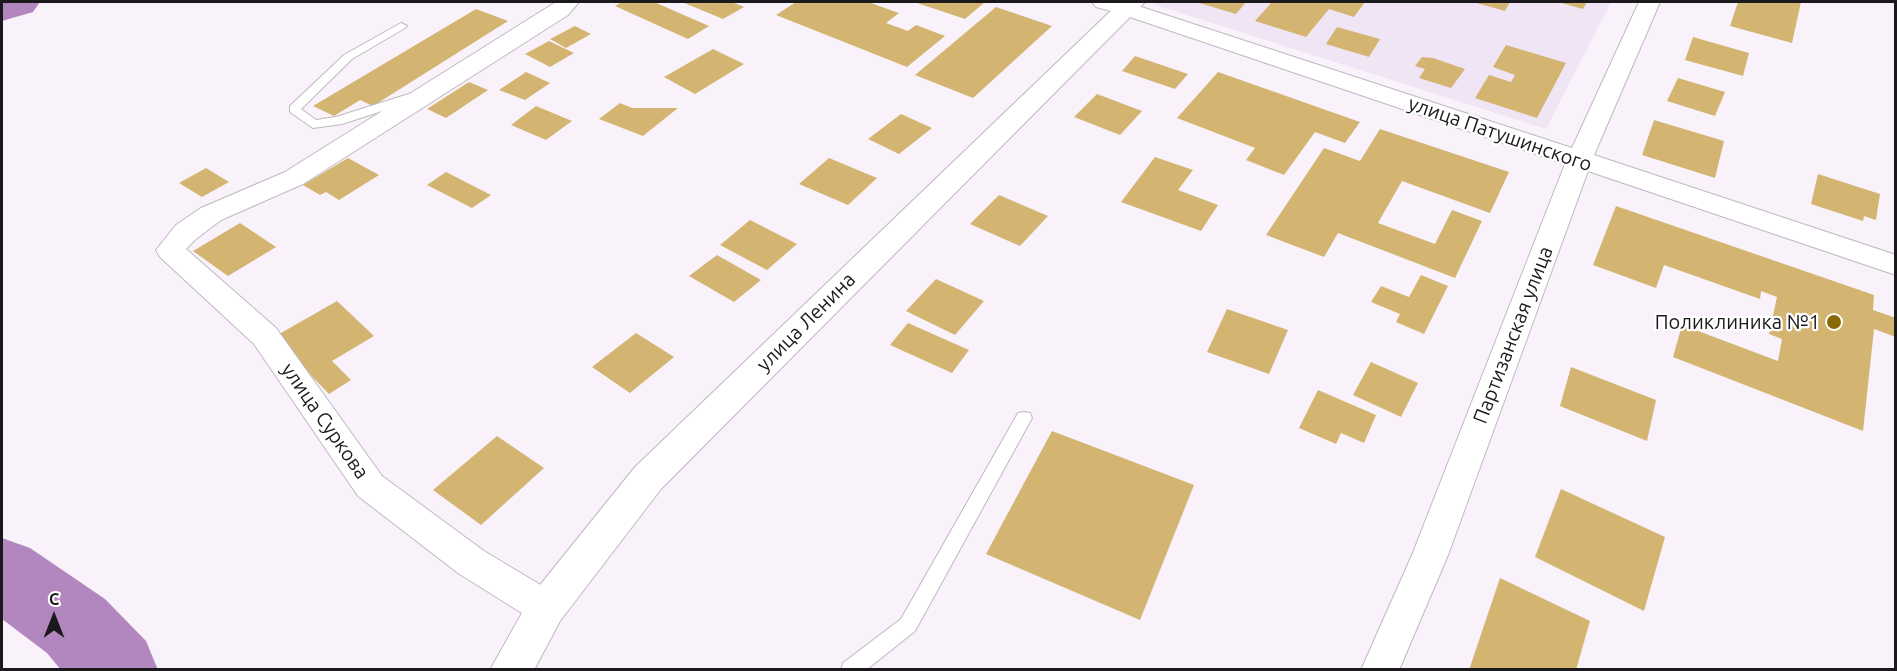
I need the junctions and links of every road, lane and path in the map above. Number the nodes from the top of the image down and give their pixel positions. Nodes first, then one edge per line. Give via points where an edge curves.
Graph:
1 (568, 2) edge
2 (1650, 2) edge
3 (1121, 4) edge
4 (401, 26) dead end
5 (432, 91) junction
6 (1579, 161) junction
7 (1896, 265) edge
8 (1024, 418) dead end
9 (546, 609) junction
10 (511, 669) edge
11 (850, 669) edge
12 (1380, 669) edge

1 - 5 street
2 - 6 street, Партизанская улица
3 - 6 street, улица Патушинского
3 - 9 main road, улица Ленина via 648,478
4 - 5 lane via 348,57 294,109 313,124 330,122
5 - 9 street, улица Суркова via 294,178 211,214 170,250 265,336 370,486 471,562
6 - 7 street, улица Патушинского
6 - 12 street, Партизанская улица via 1430,555
8 - 11 lane via 908,625
9 - 10 main road, улица Ленина

